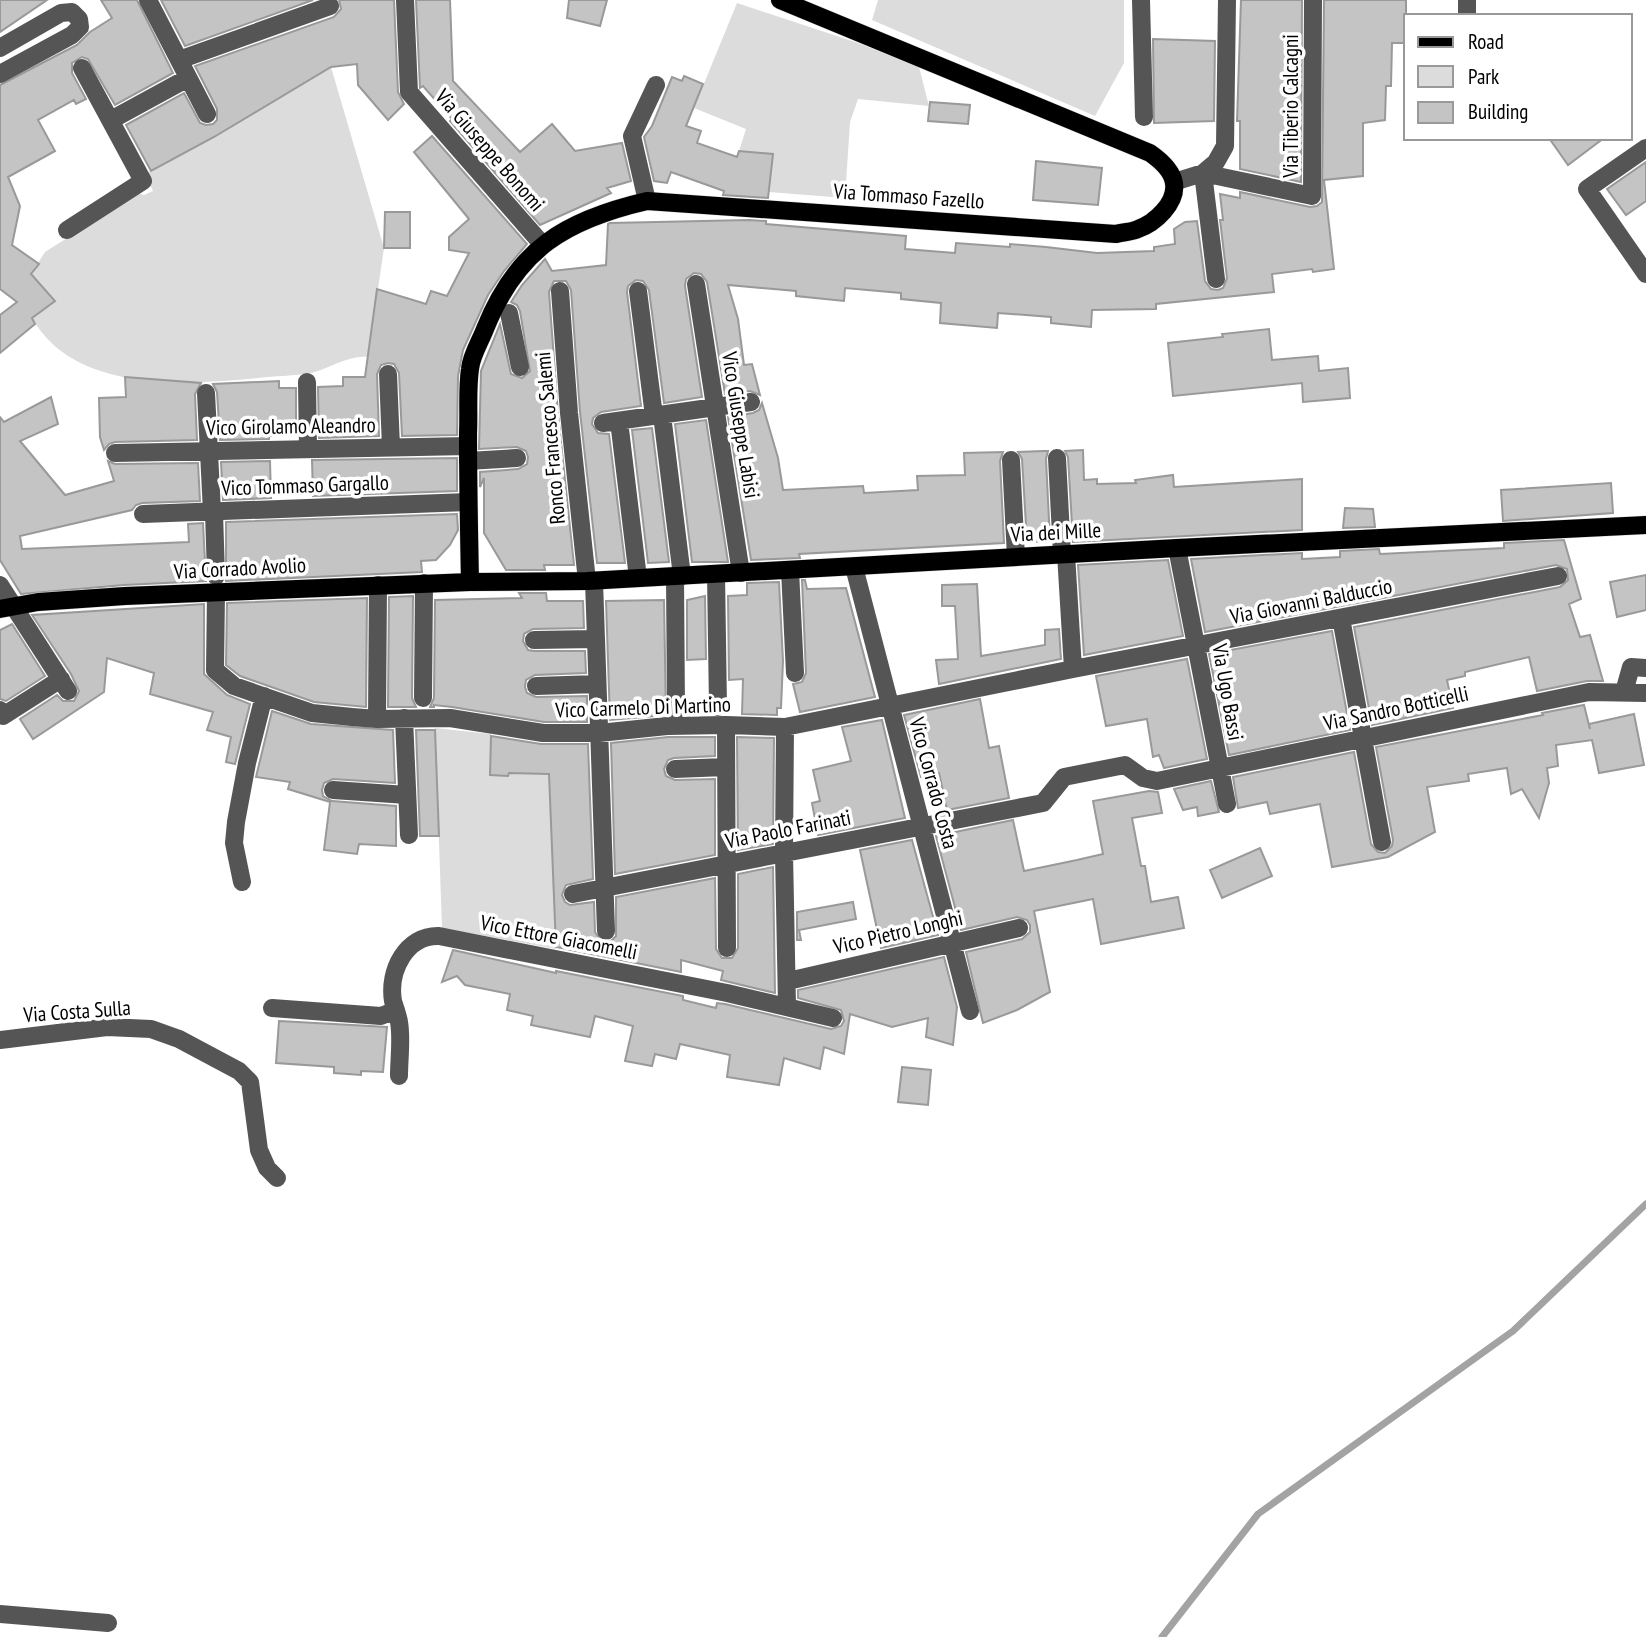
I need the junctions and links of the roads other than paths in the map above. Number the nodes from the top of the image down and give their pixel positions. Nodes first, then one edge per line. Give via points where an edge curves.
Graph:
1 (148, 0) edge
2 (405, 0) edge
3 (780, 0) edge
4 (1141, 0) edge
5 (1227, 0) edge
6 (1313, 0) edge
7 (330, 6) dead end
8 (0, 48) edge
9 (179, 60) junction
10 (82, 68) dead end
11 (0, 74) edge
12 (188, 78) junction
13 (656, 86) dead end
14 (207, 114) dead end
15 (1144, 117) dead end
16 (111, 120) junction
17 (1646, 148) edge
18 (1203, 173) junction
19 (1174, 182) junction
20 (647, 201) junction
21 (67, 230) dead end
22 (542, 244) junction
23 (1646, 274) edge
24 (1216, 279) dead end
25 (696, 284) dead end
26 (560, 291) dead end
27 (638, 292) dead end
28 (509, 313) dead end
29 (520, 366) dead end
30 (388, 374) dead end
31 (307, 382) dead end
32 (206, 393) dead end
33 (751, 402) dead end
34 (715, 407) junction
35 (658, 416) junction
36 (391, 447) junction
37 (308, 448) junction
38 (209, 449) junction
39 (115, 453) dead end
40 (468, 453) junction
41 (517, 458) dead end
42 (1057, 458) dead end
43 (1011, 460) dead end
44 (468, 502) junction
45 (213, 512) junction
46 (143, 514) dead end
47 (1646, 525) edge
48 (1177, 548) junction
49 (1064, 554) junction
50 (1016, 557) junction
51 (854, 567) junction
52 (790, 570) junction
53 (741, 573) junction
54 (716, 574) junction
55 (679, 576) junction
56 (1558, 576) dead end
57 (638, 578) junction
58 (591, 581) junction
59 (470, 582) junction
60 (424, 583) junction
61 (216, 585) junction
62 (377, 585) junction
63 (0, 586) edge
64 (6, 607) edge
65 (1341, 618) junction
66 (595, 639) junction
67 (534, 640) dead end
68 (1197, 646) junction
69 (1646, 668) edge
70 (1073, 669) junction
71 (795, 673) dead end
72 (597, 684) junction
73 (536, 686) dead end
74 (1624, 692) junction
75 (1646, 693) edge
76 (264, 696) junction
77 (423, 698) dead end
78 (890, 706) junction
79 (718, 707) dead end
80 (0, 710) edge
81 (676, 710) dead end
82 (377, 719) junction
83 (404, 719) junction
84 (726, 725) junction
85 (785, 727) junction
86 (599, 733) junction
87 (1365, 738) junction
88 (725, 766) junction
89 (1219, 768) junction
90 (675, 769) dead end
91 (1157, 781) joint
92 (333, 790) dead end
93 (407, 795) junction
94 (1227, 804) dead end
95 (922, 826) junction
96 (409, 835) dead end
97 (1382, 842) dead end
98 (784, 853) junction
99 (726, 864) junction
100 (242, 882) dead end
101 (605, 888) junction
102 (573, 894) dead end
103 (1019, 928) dead end
104 (606, 931) dead end
105 (952, 943) junction
106 (727, 948) dead end
107 (788, 981) junction
108 (787, 1006) junction
109 (272, 1008) dead end
110 (396, 1010) junction
111 (970, 1011) dead end
112 (833, 1018) dead end
113 (0, 1041) edge
114 (399, 1076) dead end
115 (277, 1178) dead end
116 (0, 1614) edge
117 (108, 1623) dead end

1 - 9 street
2 - 22 street, Via Giuseppe Bonomi via 409,92
3 - 19 main road via 1150,153 1164,164
4 - 15 street
5 - 18 street via 1225,146
6 - 18 street, Via Tiberio Calcagni via 1312,196
7 - 9 street
8 - 11 street via 61,13 72,12 79,19 80,27 72,35
9 - 12 street
10 - 16 street
12 - 14 street
12 - 16 street
13 - 20 street via 632,136
16 - 21 street via 143,181
17 - 23 street via 1587,189
18 - 19 street, Via Tiberio Calcagni
18 - 24 street
19 - 20 main road, Via Tommaso Fazello via 1170,201 1154,220 1116,234
20 - 22 main road, Via Tommaso Fazello via 607,210
22 - 40 main road, Via Tommaso Fazello via 495,304 470,367
25 - 34 street, Vico Giuseppe Labisi
26 - 58 street, Ronco Francesco Salemi via 569,413
27 - 35 street
28 - 29 street
30 - 36 street
31 - 37 street
32 - 38 street
33 - 34 street
34 - 35 street
34 - 53 street, Vico Giuseppe Labisi
35 - 55 street
35 - 57 street via 611,422
36 - 37 street, Vico Girolamo Aleandro
36 - 40 street, Vico Girolamo Aleandro
37 - 38 street, Vico Girolamo Aleandro
38 - 39 street, Vico Girolamo Aleandro
38 - 45 street
40 - 41 street, Vico Girolamo Aleandro
40 - 44 main road, Via Tommaso Fazello
42 - 49 street
43 - 50 street
44 - 45 street, Vico Tommaso Gargallo
44 - 59 main road, Via Tommaso Fazello
45 - 46 street, Vico Tommaso Gargallo
45 - 61 street
47 - 48 main road, Via dei Mille
48 - 49 main road, Via dei Mille
48 - 68 street, Via Ugo Bassi
49 - 50 main road, Via dei Mille
49 - 70 street
50 - 51 main road, Via dei Mille
51 - 52 main road, Via dei Mille
51 - 78 street, Vico Corrado Costa
52 - 53 main road, Via dei Mille
52 - 71 street
53 - 54 main road, Via dei Mille
54 - 55 main road, Via dei Mille
54 - 79 street
55 - 57 main road, Via dei Mille
55 - 81 street
56 - 65 street, Via Giovanni Balduccio
57 - 58 main road, Via dei Mille
58 - 59 main road, Via dei Mille
58 - 66 street, Ronco Francesco Salemi
59 - 60 main road, Via Corrado Avolio
60 - 62 main road, Via Corrado Avolio
60 - 77 street
61 - 62 main road, Via Corrado Avolio
61 - 64 main road, Via Corrado Avolio
61 - 76 street, Vico Carmelo Di Martino via 215,670 234,686
62 - 82 street
63 - 64 street
64 - 80 street via 65,685 3,716
65 - 68 street, Via Giovanni Balduccio
65 - 87 street
66 - 67 street
66 - 72 street, Ronco Francesco Salemi
68 - 70 street, Via Giovanni Balduccio
68 - 89 street, Via Ugo Bassi
69 - 74 street via 1631,667
70 - 78 street, Vico Carmelo Di Martino
72 - 73 street
72 - 86 street, Ronco Francesco Salemi
74 - 75 street, Via Sandro Botticelli
74 - 87 street, Via Sandro Botticelli via 1589,692
76 - 82 street, Vico Carmelo Di Martino via 312,713
76 - 100 street via 236,822 234,843
78 - 85 street, Vico Carmelo Di Martino
78 - 95 street, Vico Corrado Costa
82 - 83 street, Vico Carmelo Di Martino
83 - 86 street, Vico Carmelo Di Martino via 450,718 543,733
83 - 93 street
84 - 85 street, Vico Carmelo Di Martino
84 - 86 street, Vico Carmelo Di Martino
84 - 88 street
85 - 98 street
86 - 101 street, Ronco Francesco Salemi
87 - 89 street, Via Sandro Botticelli
87 - 97 street
88 - 90 street
88 - 99 street
89 - 91 street, Via Sandro Botticelli
89 - 94 street, Via Ugo Bassi
91 - 95 street, Via Paolo Farinati via 1143,778 1125,765 1064,777 1043,803
92 - 93 street
93 - 96 street
95 - 98 street, Via Paolo Farinati
95 - 105 street, Vico Corrado Costa
98 - 99 street, Via Paolo Farinati
98 - 107 street
99 - 101 street, Via Paolo Farinati
99 - 106 street
101 - 102 street, Via Paolo Farinati
101 - 104 street, Ronco Francesco Salemi
103 - 105 street, Vico Pietro Longhi
105 - 107 street, Vico Pietro Longhi
105 - 111 street, Vico Corrado Costa
107 - 108 street
108 - 110 street, Vico Ettore Giacomelli via 426,936 405,952 395,969
108 - 112 street, Vico Ettore Giacomelli
109 - 110 street via 381,1016
110 - 114 street, Vico Ettore Giacomelli
113 - 115 street, Via Costa Sulla via 107,1027 150,1029 179,1039 239,1071 250,1082 258,1150
116 - 117 street

